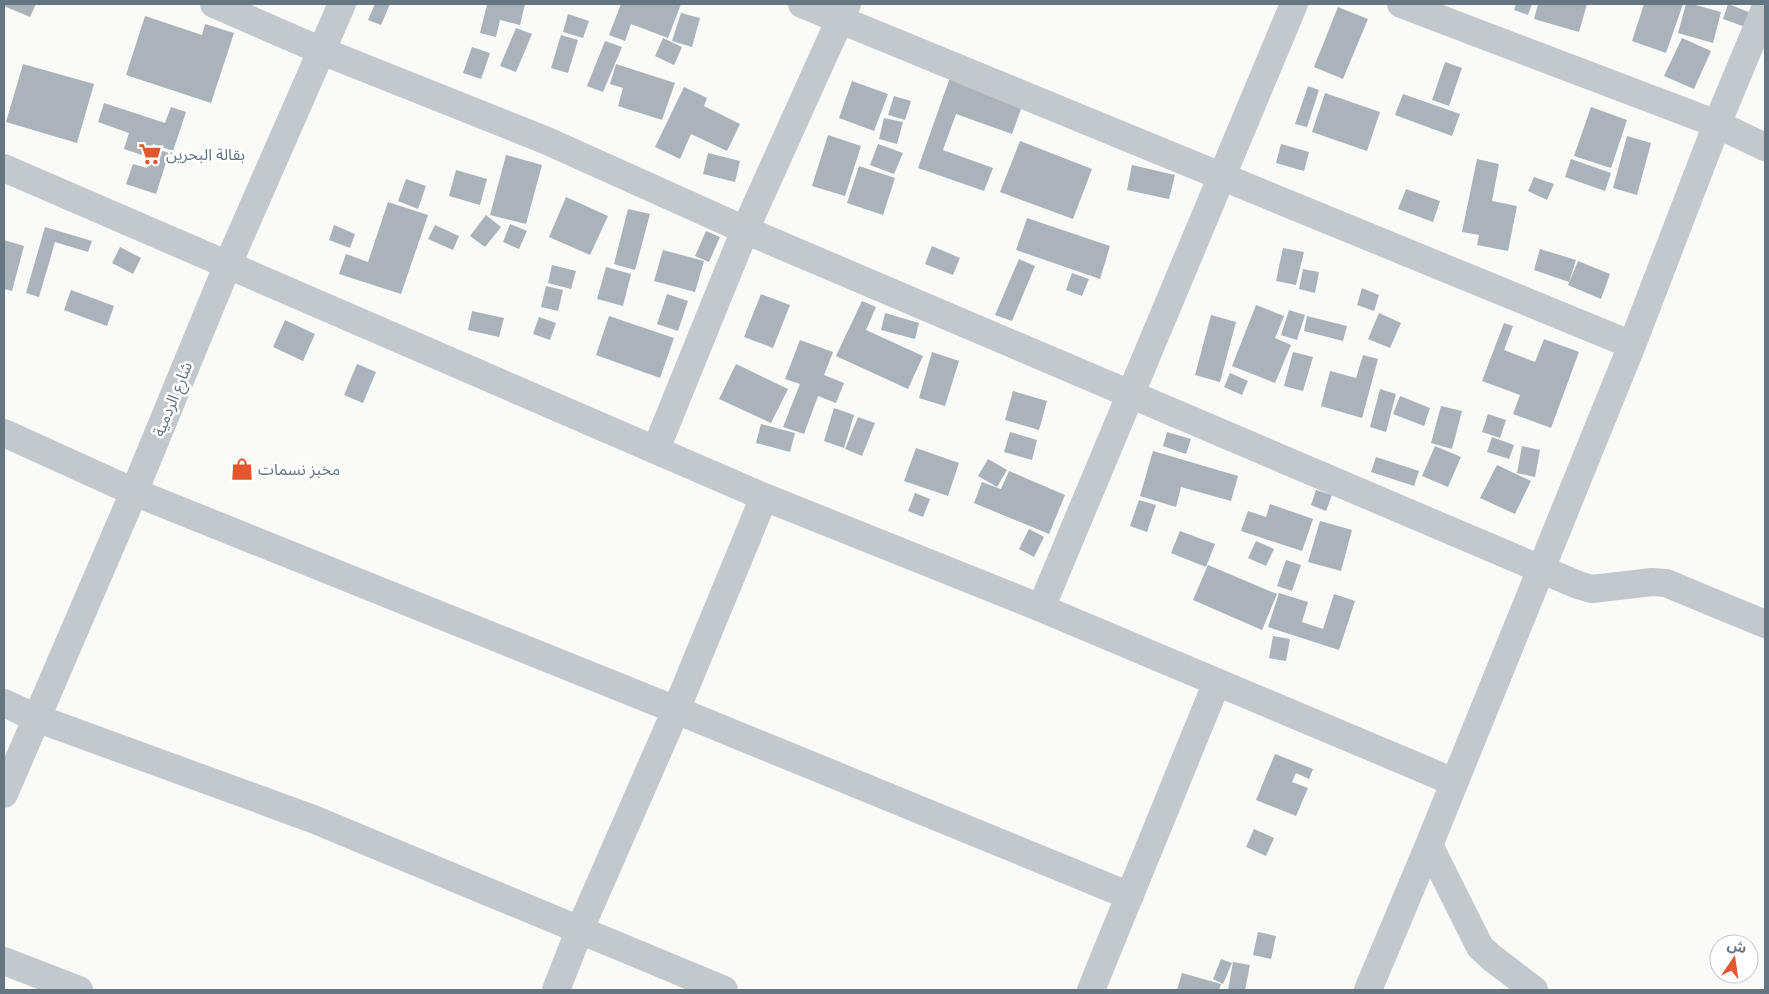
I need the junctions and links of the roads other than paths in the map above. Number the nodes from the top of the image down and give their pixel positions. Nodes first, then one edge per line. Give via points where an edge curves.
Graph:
1 (214, 4) edge
2 (342, 4) edge
3 (802, 4) edge
4 (1294, 4) edge
5 (1401, 4) edge
6 (1765, 9) edge
7 (843, 12) edge
8 (322, 51) junction
9 (1717, 124) junction
10 (1765, 147) edge
11 (4, 168) edge
12 (1222, 177) junction
13 (745, 230) junction
14 (228, 264) junction
15 (1632, 345) junction
16 (1130, 393) junction
17 (4, 433) edge
18 (656, 449) junction
19 (134, 492) junction
20 (764, 497) junction
21 (1541, 569) junction
22 (1041, 608) junction
23 (1765, 624) edge
24 (1217, 682) junction
25 (4, 703) edge
26 (676, 710) junction
27 (36, 718) junction
28 (1454, 782) junction
29 (4, 794) edge
30 (1429, 845) junction
31 (1130, 896) junction
32 (580, 930) junction
33 (4, 960) edge
34 (79, 990) edge
35 (556, 990) edge
36 (724, 990) edge
37 (1091, 990) edge
38 (1368, 990) edge
39 (1534, 990) edge

1 - 8 street
2 - 8 street, شارع الردمية
3 - 7 street
4 - 12 street
5 - 9 street
6 - 9 street
7 - 12 street
7 - 13 street
8 - 13 street via 545,140
8 - 14 street, شارع الردمية
9 - 10 street
9 - 15 street
11 - 14 street
12 - 15 street
12 - 16 street
13 - 16 street
13 - 18 street
14 - 18 street
14 - 19 street, شارع الردمية
15 - 21 street
16 - 21 street
16 - 22 street
17 - 19 street
18 - 20 street
19 - 26 street
19 - 27 street, شارع الردمية
20 - 22 street
20 - 26 street
21 - 23 street via 1592,589 1666,583
21 - 28 street
22 - 24 street
24 - 28 street
24 - 31 street
25 - 27 street
26 - 31 street
26 - 32 street
27 - 29 street, شارع الردمية
27 - 32 street via 313,819
28 - 30 street
30 - 38 street
30 - 39 street via 1480,947
31 - 37 street
32 - 35 street
32 - 36 street
33 - 34 street

